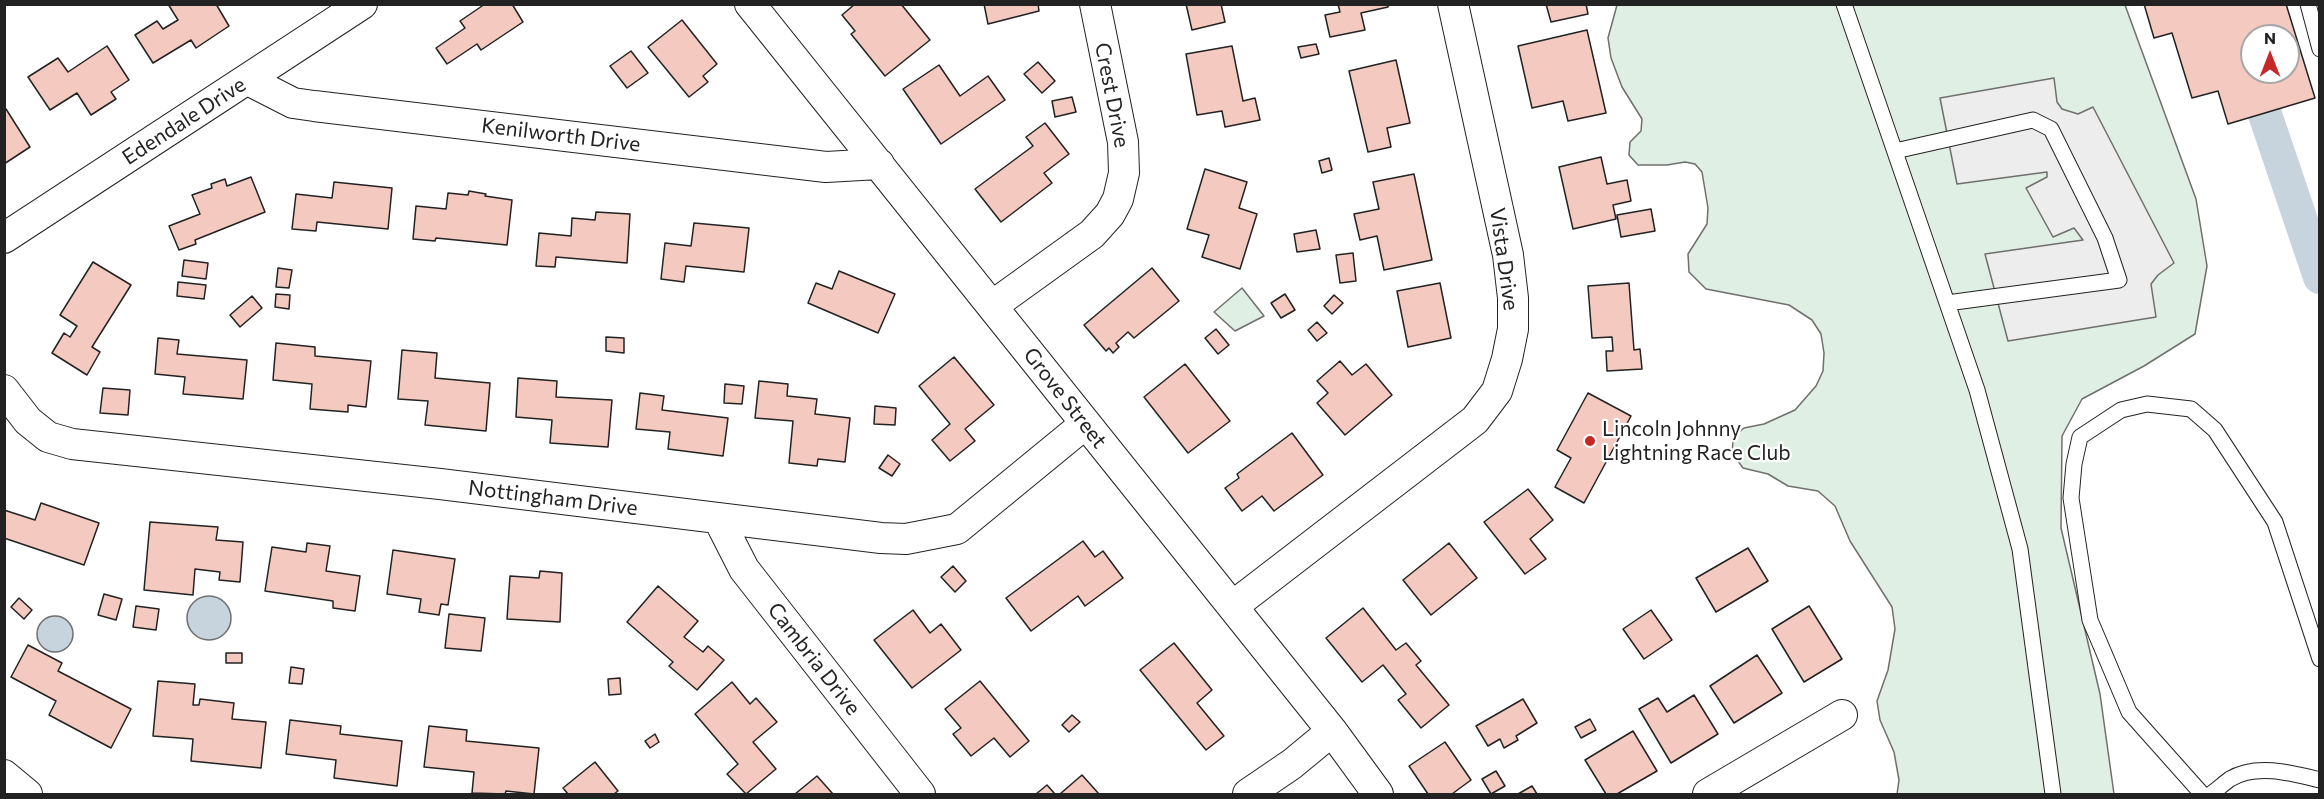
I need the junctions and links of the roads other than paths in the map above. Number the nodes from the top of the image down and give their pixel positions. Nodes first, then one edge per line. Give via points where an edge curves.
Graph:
1 (362, 4) edge
2 (750, 4) edge
3 (1095, 4) edge
4 (1453, 4) edge
5 (1844, 4) edge
6 (2308, 4) edge
7 (2319, 49) edge
8 (248, 80) junction
9 (1895, 151) junction
10 (879, 164) junction
11 (4, 238) edge
12 (1947, 303) junction
13 (992, 306) junction
14 (4, 390) edge
15 (1085, 424) junction
16 (718, 518) junction
17 (1233, 606) junction
18 (2319, 659) edge
19 (1842, 715) dead end
20 (1332, 731) junction
21 (4, 775) edge
22 (2319, 780) edge
23 (27, 795) edge
24 (920, 795) edge
25 (1248, 795) edge
26 (1378, 795) edge
27 (1708, 795) edge
28 (2053, 795) edge
29 (2202, 795) edge
30 (2211, 795) edge

1 - 8 street, Edendale Drive
2 - 10 street, Grove Street
3 - 13 street, Crest Drive via 1123,142 1124,173 1118,199 1092,234
4 - 17 street, Vista Drive via 1508,255 1513,298 1513,330 1497,391 1475,420
5 - 9 lane
6 - 7 lane
8 - 10 street, Kenilworth Drive via 293,103 314,106 826,167
8 - 11 street, Edendale Drive
9 - 12 lane
9 - 12 lane via 2033,120 2051,129 2105,238 2119,280
10 - 13 street, Grove Street
12 - 28 lane via 1977,390 2019,549
13 - 15 street, Grove Street
14 - 16 street, Nottingham Drive via 28,421 48,437 72,444
15 - 16 street, Nottingham Drive via 957,529 906,539 880,538
15 - 17 street, Grove Street
16 - 24 street, Cambria Drive via 744,569
17 - 20 street, Grove Street
18 - 29 lane via 2275,522 2215,430 2191,409 2147,404 2121,410 2080,437 2071,498 2090,620 2129,712
19 - 27 street
20 - 25 street
20 - 26 street, Grove Street
21 - 23 street
22 - 30 lane via 2285,771 2251,772 2232,778

